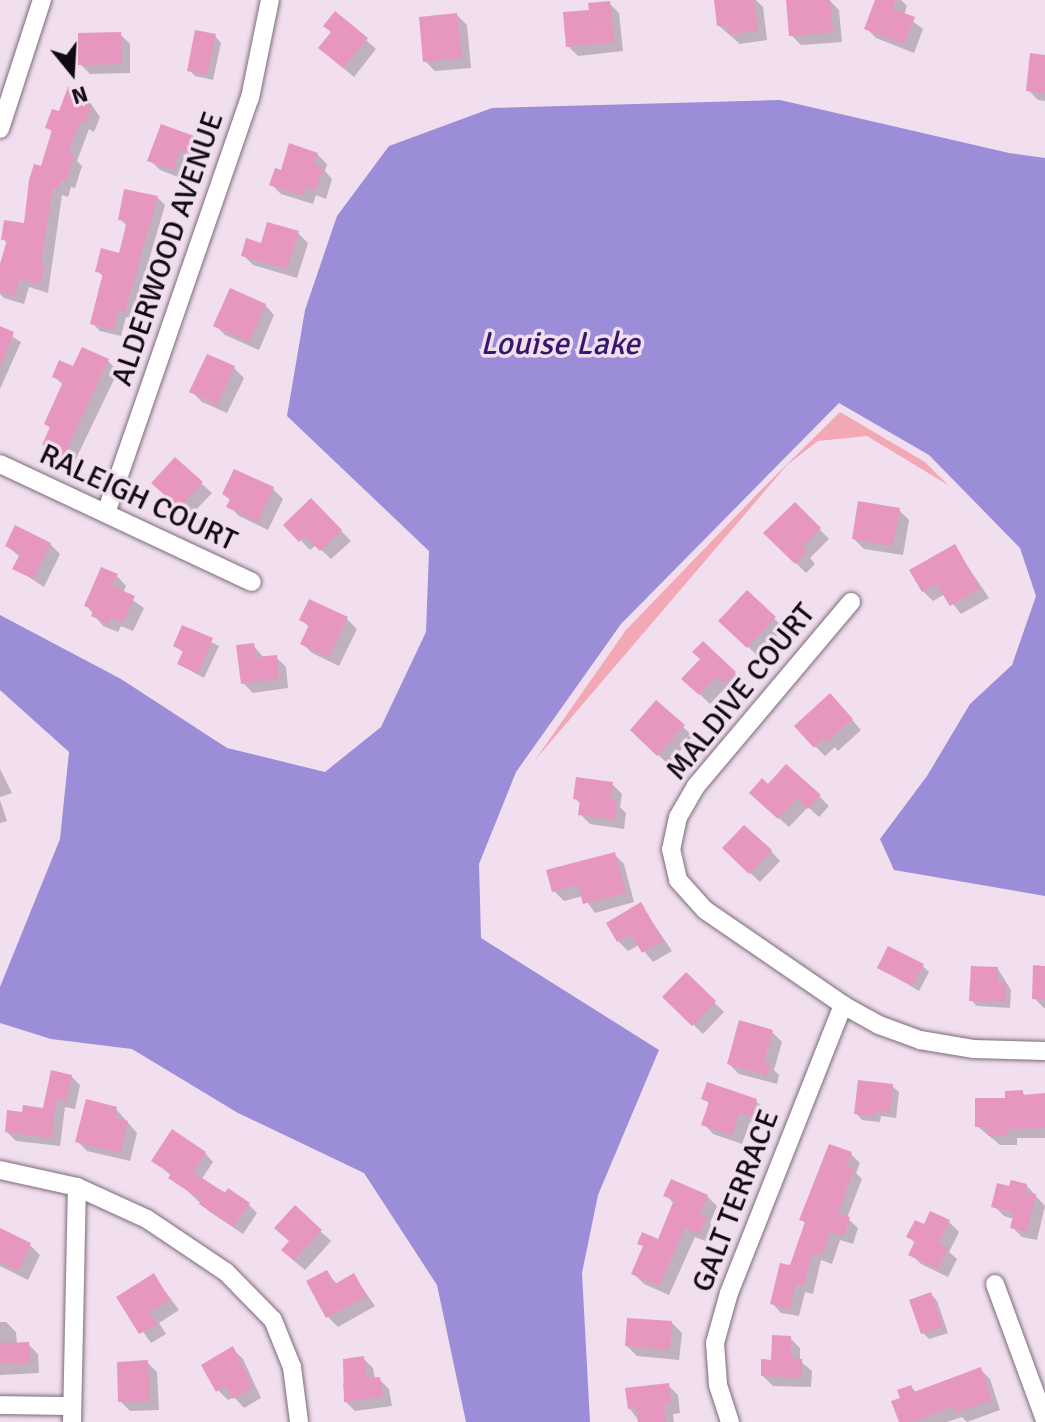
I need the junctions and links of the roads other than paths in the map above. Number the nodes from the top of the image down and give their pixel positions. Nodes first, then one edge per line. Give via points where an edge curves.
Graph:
1 (42, 0) edge
2 (270, 0) edge
3 (0, 129) edge
4 (0, 464) edge
5 (106, 513) junction
6 (252, 582) dead end
7 (851, 602) dead end
8 (843, 1005) junction
9 (1045, 1051) edge
10 (0, 1170) edge
11 (77, 1187) junction
12 (995, 1284) dead end
13 (0, 1405) edge
14 (72, 1414) edge
15 (1045, 1420) edge
16 (299, 1422) edge
17 (730, 1422) edge

1 - 3 street
2 - 5 street, ALDERWOOD AVENUE via 250,98
4 - 5 street, RALEIGH COURT
5 - 6 street, RALEIGH COURT
7 - 8 street, MALDIVE COURT via 696,786 678,817 671,849 678,880 705,910
8 - 9 street, MALDIVE COURT via 920,1040 974,1049
8 - 17 street, GALT TERRACE via 729,1293 715,1343 718,1384
10 - 11 street
11 - 14 street
11 - 16 street via 147,1219 226,1272 273,1320 292,1367
12 - 15 street
13 - 14 street

